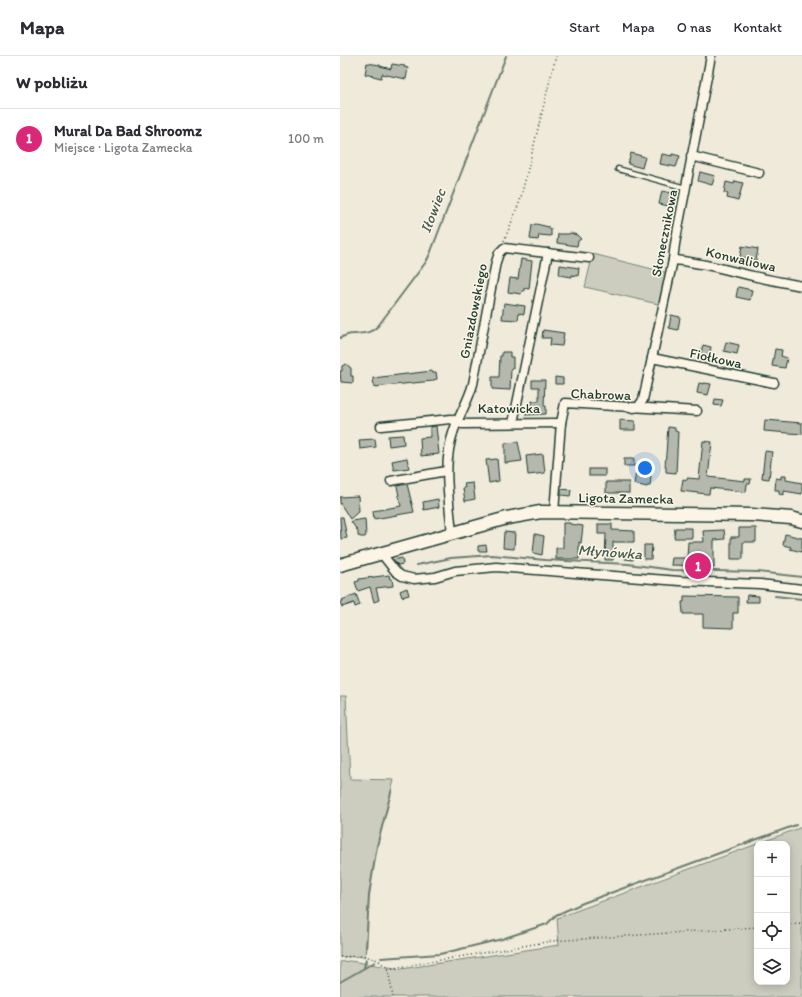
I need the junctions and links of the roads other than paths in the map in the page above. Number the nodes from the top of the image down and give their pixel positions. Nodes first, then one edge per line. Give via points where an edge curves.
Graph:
1 (711, 56) edge
2 (691, 156) junction
3 (618, 169) dead end
4 (759, 172) dead end
5 (686, 188) junction
6 (548, 253) junction
7 (589, 258) dead end
8 (673, 260) junction
9 (802, 286) edge
10 (652, 358) junction
11 (774, 383) dead end
12 (633, 408) junction
13 (697, 410) dead end
14 (457, 422) junction
15 (513, 423) junction
16 (561, 423) junction
17 (381, 426) dead end
18 (446, 471) junction
19 (391, 481) dead end
20 (554, 512) junction
21 (802, 521) edge
22 (452, 534) junction
23 (381, 553) junction
24 (340, 565) edge
25 (802, 589) edge

1 - 2 street, Słonecznikowa
2 - 4 street
2 - 5 street, Słonecznikowa
3 - 5 lane
5 - 8 street, Słonecznikowa
6 - 7 street
6 - 14 street, Gniazdowskiego via 504,248 499,253 469,398
6 - 15 street
8 - 9 street, Konwaliowa via 690,261
8 - 10 street, Słonecznikowa
10 - 11 street, Fiołkowa
10 - 12 street, Słonecznikowa via 643,400 638,407
12 - 13 street, Chabrowa
12 - 16 street, Chabrowa via 565,403
14 - 15 street, Katowicka
14 - 17 street, Katowicka via 451,419
14 - 18 street, Katowicka
15 - 16 street, Katowicka
16 - 20 street, Chabrowa
18 - 19 street
18 - 22 street, Katowicka
20 - 21 main road, Ligota Zamecka via 752,515
20 - 22 main road, Ligota Zamecka via 524,515
22 - 23 main road
23 - 24 main road
23 - 25 street via 396,572 414,579 496,567

